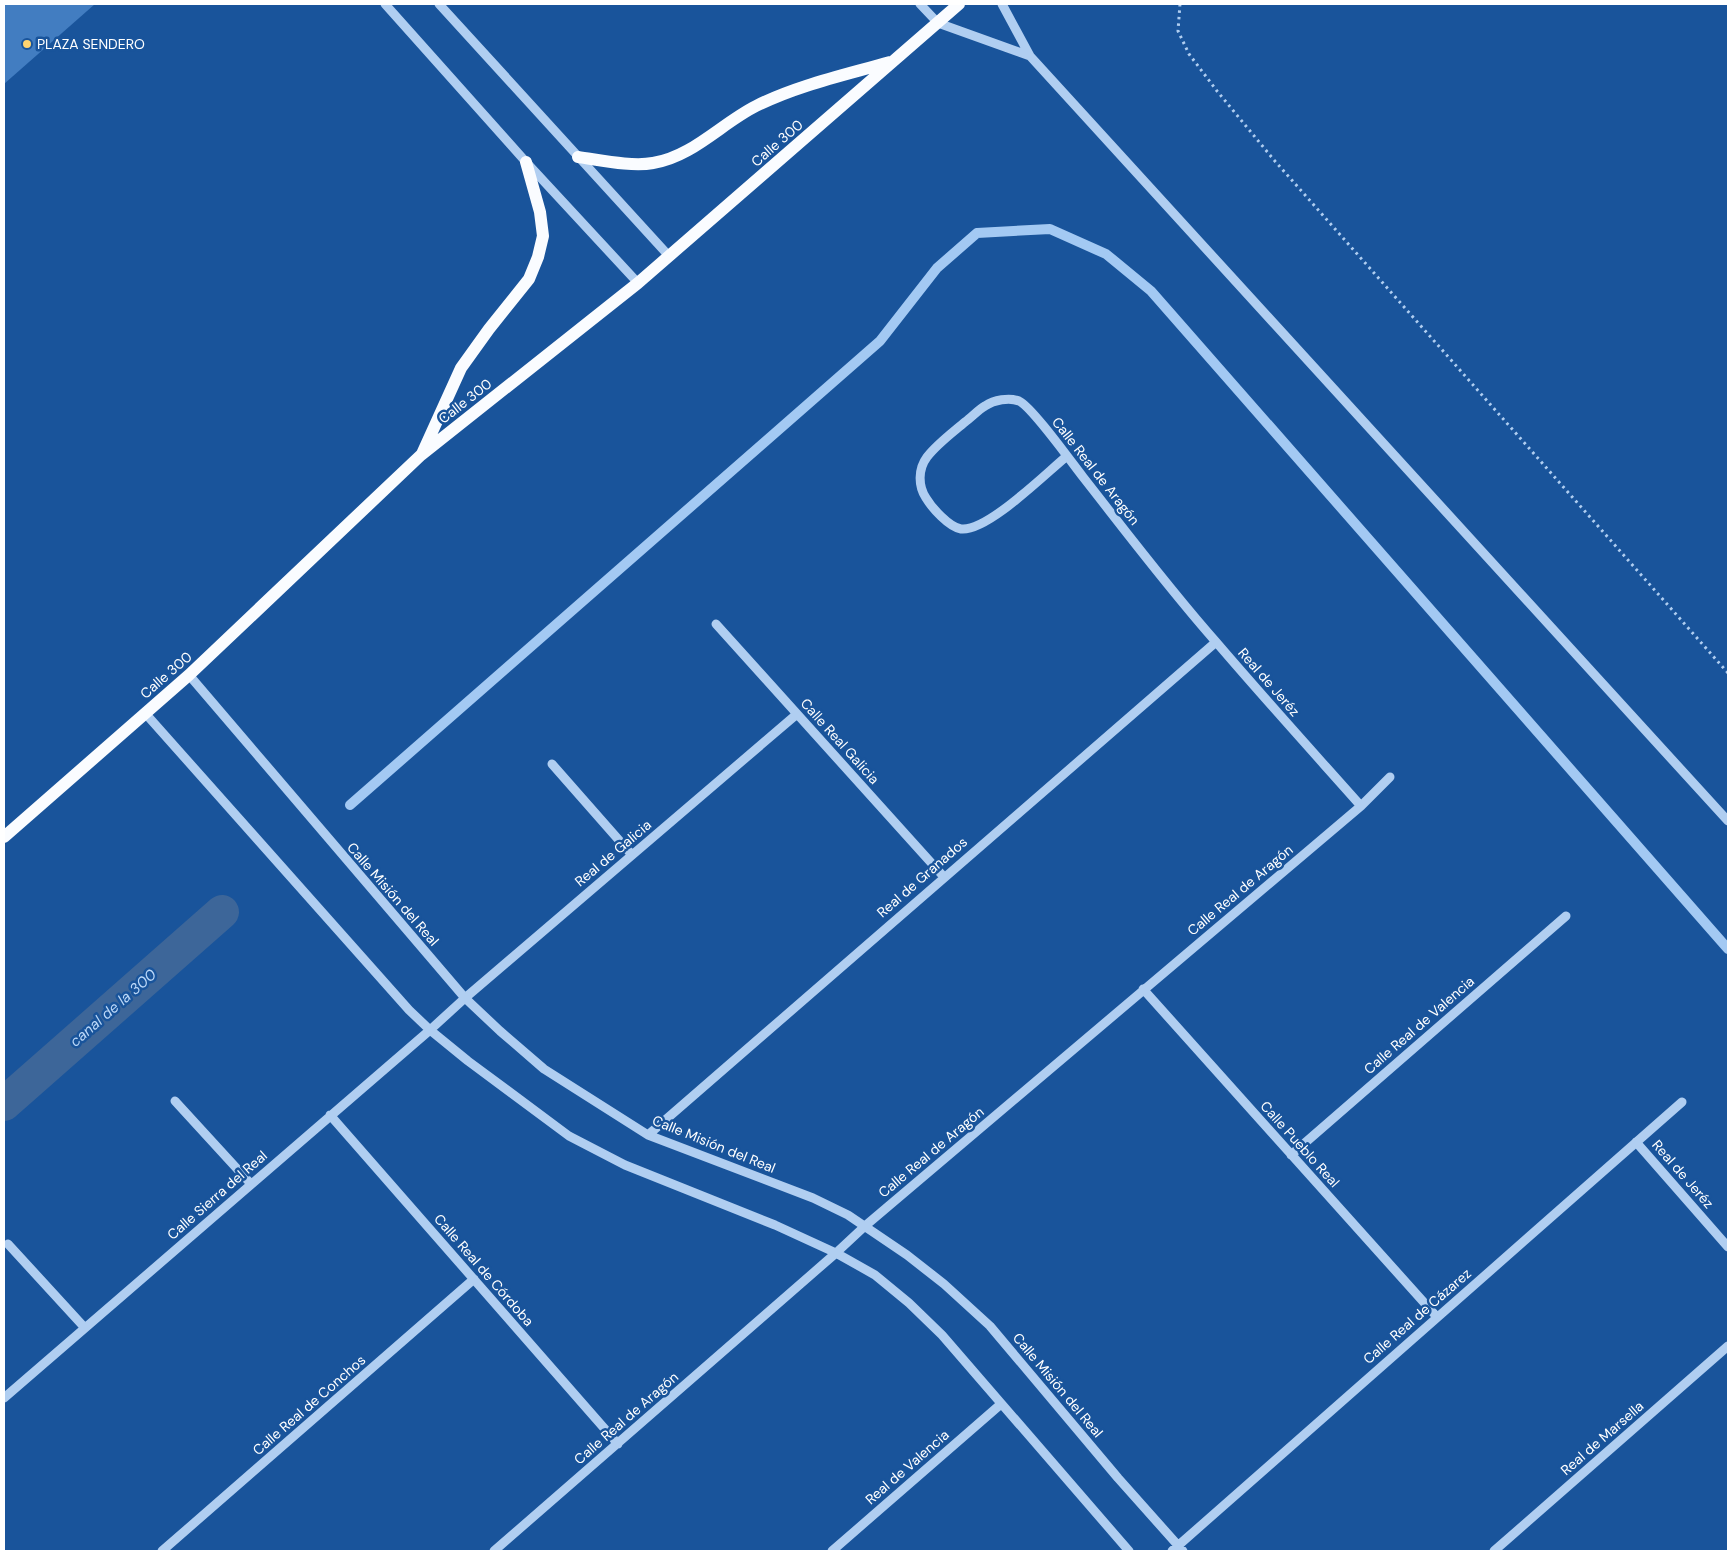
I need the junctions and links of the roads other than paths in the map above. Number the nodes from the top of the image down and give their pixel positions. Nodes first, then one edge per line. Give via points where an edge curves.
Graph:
1 (385, 4) edge
2 (438, 4) edge
3 (920, 4) edge
4 (959, 4) edge
5 (1002, 4) edge
6 (938, 23) junction
7 (1030, 56) junction
8 (895, 61) junction
9 (578, 157) junction
10 (526, 162) junction
11 (668, 256) junction
12 (638, 283) junction
13 (421, 455) junction
14 (1066, 456) junction
15 (1159, 573) joint
16 (716, 624) dead end
17 (1216, 642) junction
18 (189, 676) junction
19 (145, 713) junction
20 (797, 714) junction
21 (552, 764) dead end
22 (1390, 777) dead end
23 (1361, 806) junction
24 (1728, 821) edge
25 (4, 837) edge
26 (632, 855) junction
27 (944, 877) junction
28 (1566, 916) dead end
29 (1144, 989) junction
30 (465, 998) junction
31 (448, 1013) joint
32 (430, 1030) junction
33 (174, 1101) dead end
34 (1682, 1102) dead end
35 (330, 1115) junction
36 (648, 1134) junction
37 (1636, 1142) junction
38 (1291, 1155) junction
39 (250, 1184) junction
40 (865, 1226) junction
41 (8, 1244) dead end
42 (1728, 1247) edge
43 (836, 1253) junction
44 (474, 1279) junction
45 (1437, 1317) junction
46 (85, 1328) junction
47 (1728, 1346) edge
48 (4, 1398) edge
49 (1001, 1404) junction
50 (618, 1444) junction
51 (1178, 1549) edge
52 (162, 1551) edge
53 (494, 1551) edge
54 (832, 1551) edge
55 (1129, 1551) edge
56 (1494, 1551) edge

1 - 10 street
2 - 9 street
3 - 6 street
4 - 6 main road, Calle 300
5 - 7 street
6 - 7 street
6 - 8 main road, Calle 300
7 - 24 street
8 - 9 main road via 827,80 756,106 674,158 652,164
8 - 11 main road, Calle 300
9 - 11 street
10 - 12 street
10 - 13 main road via 540,212 543,236 538,258 529,279 461,368
11 - 12 main road, Calle 300
12 - 13 main road, Calle 300
13 - 18 main road, Calle 300
14 - 14 street, Calle Real de Aragón via 1020,402 1003,399 986,405 925,458 920,485 926,498 950,525 960,529 971,528 995,516
14 - 15 street, Calle Real de Aragón
15 - 17 street, Real de Jeréz
16 - 20 street, Calle Real Galicia
17 - 23 street, Real de Jeréz
17 - 27 street, Real de Granados
18 - 19 main road, Calle 300
18 - 30 street, Calle Misión del Real
19 - 25 main road, Calle 300
19 - 32 street
20 - 26 street, Real de Galicia
20 - 27 street, Calle Real Galicia
21 - 26 street
22 - 23 street, Calle Real de Aragón
23 - 29 street, Calle Real de Aragón
26 - 30 street, Real de Galicia
27 - 36 street, Real de Granados
28 - 38 street, Calle Real de Valencia
29 - 38 street, Calle Pueblo Real
29 - 40 street, Calle Real de Aragón
30 - 31 street, Real de Galicia
30 - 36 street, Calle Misión del Real via 544,1068
31 - 32 street, Calle Sierra del Real
32 - 35 street, Calle Sierra del Real
32 - 43 street via 569,1136 625,1165
33 - 39 street
34 - 37 street, Calle Real de Cázarez
35 - 39 street, Calle Sierra del Real
35 - 44 street, Calle Real de Córdoba
36 - 40 street, Calle Misión del Real via 813,1198
37 - 42 street, Real de Jeréz
37 - 45 street, Calle Real de Cázarez
38 - 45 street, Calle Pueblo Real
39 - 46 street, Calle Sierra del Real
40 - 43 street, Calle Real de Aragón
40 - 51 street, Calle Misión del Real via 944,1284 990,1326
41 - 46 street
43 - 49 street via 874,1275 909,1303 942,1335
43 - 50 street, Calle Real de Aragón
44 - 50 street, Calle Real de Córdoba
44 - 52 street, Calle Real de Conchos
45 - 51 street, Calle Real de Cázarez
46 - 48 street, Calle Sierra del Real
47 - 56 street, Real de Marsella
49 - 54 street, Real de Valencia
49 - 55 street
50 - 53 street, Calle Real de Aragón

